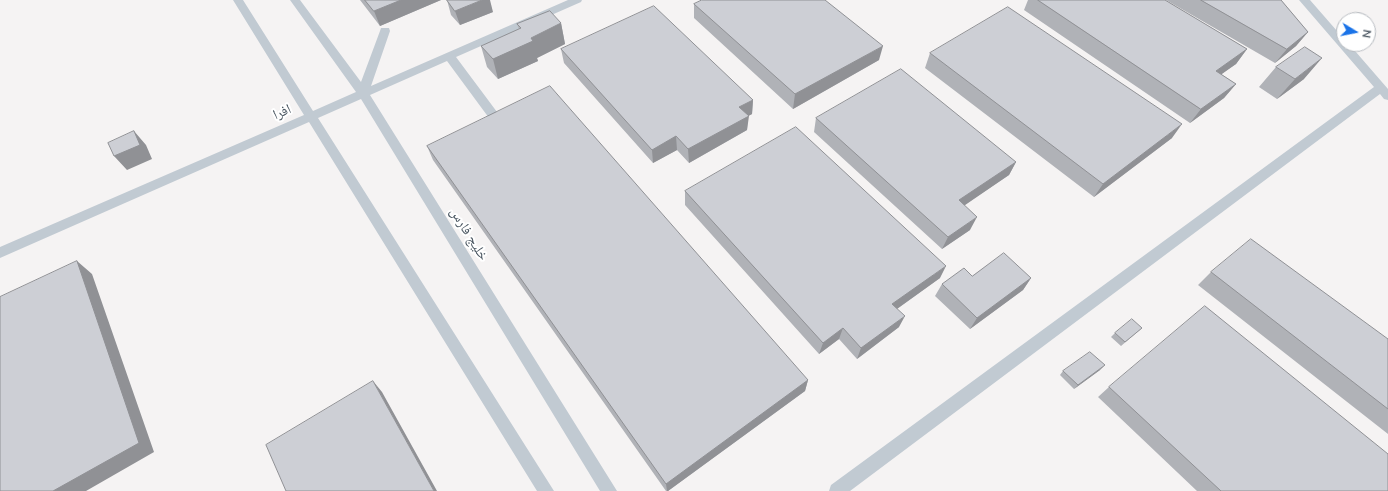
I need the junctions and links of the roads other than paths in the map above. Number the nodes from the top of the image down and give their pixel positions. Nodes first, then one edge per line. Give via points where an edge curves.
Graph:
1 (238, 0) edge
2 (295, 0) edge
3 (577, 0) edge
4 (1304, 0) edge
5 (385, 32) dead end
6 (449, 56) junction
7 (1384, 92) edge
8 (363, 93) junction
9 (493, 115) edge
10 (310, 116) junction
11 (0, 253) edge
12 (546, 491) edge
13 (609, 491) edge
14 (837, 491) edge

1 - 10 lane
2 - 8 lane, خلیج فارس
3 - 6 lane, افرا
4 - 7 lane
5 - 8 lane
6 - 8 lane, افرا
6 - 9 lane
7 - 14 lane
8 - 10 lane, افرا
8 - 13 lane, خلیج فارس
10 - 11 lane, افرا
10 - 12 lane

